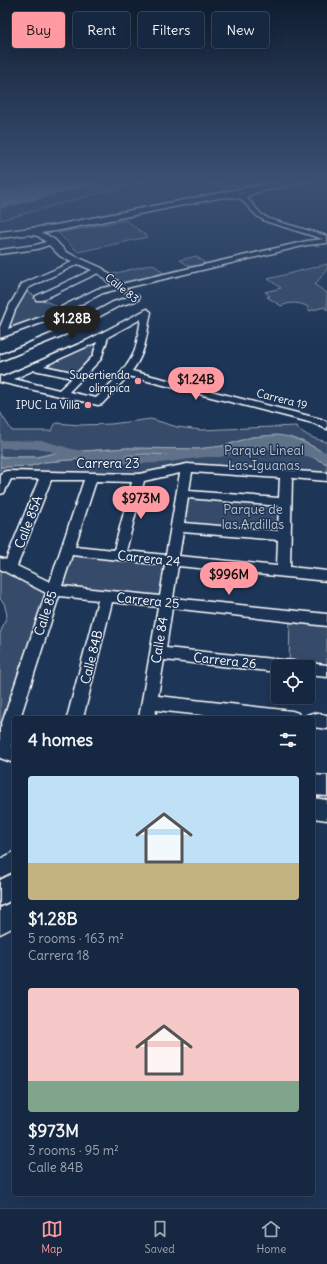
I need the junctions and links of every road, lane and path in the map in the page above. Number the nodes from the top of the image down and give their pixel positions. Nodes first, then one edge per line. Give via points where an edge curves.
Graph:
1 (44, 236) edge
2 (49, 239) junction
3 (327, 239) edge
4 (311, 242) junction
5 (327, 248) edge
6 (0, 252) edge
7 (79, 261) junction
8 (96, 269) junction
9 (117, 286) junction
10 (31, 294) junction
11 (135, 298) junction
12 (62, 308) junction
13 (147, 312) junction
14 (1, 334) edge
15 (104, 334) junction
16 (0, 358) edge
17 (32, 367) junction
18 (126, 372) junction
19 (79, 376) junction
20 (2, 380) edge
21 (62, 393) junction
22 (327, 426) edge
23 (187, 468) junction
24 (286, 474) junction
25 (46, 477) junction
26 (91, 477) junction
27 (327, 477) edge
28 (139, 478) junction
29 (0, 490) edge
30 (182, 494) junction
31 (286, 503) junction
32 (177, 527) junction
33 (284, 536) junction
34 (67, 550) junction
35 (119, 555) junction
36 (172, 561) junction
37 (5, 565) edge
38 (283, 572) junction
39 (327, 576) edge
40 (53, 590) junction
41 (106, 596) junction
42 (165, 602) junction
43 (327, 620) edge
44 (157, 653) junction
45 (271, 665) edge
46 (315, 670) edge
47 (327, 671) edge
48 (150, 702) junction
49 (17, 716) edge
50 (76, 716) edge
51 (147, 716) edge
52 (274, 716) edge
53 (315, 720) edge
54 (327, 722) edge
55 (12, 735) edge
56 (7, 753) edge
57 (315, 785) edge
58 (327, 786) edge
59 (315, 808) edge
60 (327, 810) edge
61 (12, 862) edge
62 (0, 870) edge
63 (12, 886) edge
64 (0, 894) edge
65 (12, 914) edge
66 (0, 922) edge

1 - 2 street, Calle 83
2 - 6 street via 37,247
2 - 7 street, Calle 83 via 65,254
3 - 4 street
4 - 5 street via 320,248
4 - 9 street
7 - 8 street, Calle 83
7 - 10 street via 25,286
8 - 9 street, Calle 83 via 108,275
8 - 10 street
9 - 11 street, Calle 83
9 - 12 street
10 - 12 street
10 - 14 street via 11,310
11 - 13 street, Calle 83
11 - 16 street via 116,304 66,331
12 - 14 street via 44,319
13 - 15 street
13 - 18 street, Calle 83 via 139,351
15 - 17 street
15 - 19 street via 98,357
17 - 19 street
17 - 20 street
18 - 21 street, Calle 83 via 98,402
18 - 22 street, Carrera 19 via 317,421
19 - 21 street
20 - 21 street
23 - 24 street, Carrera 23
23 - 28 street, Carrera 23
23 - 30 street, Calle 84
24 - 27 street, Carrera 23
24 - 31 street
25 - 26 street, Carrera 23
25 - 29 street, Carrera 23 via 7,475
25 - 37 street, Calle 85A
26 - 28 street, Carrera 23
26 - 34 street, Calle 85
28 - 35 street
30 - 31 street
30 - 32 street, Calle 84
31 - 33 street
32 - 33 street
32 - 36 street, Calle 84
33 - 38 street
34 - 35 street, Carrera 24
34 - 40 street, Calle 85
35 - 36 street, Carrera 24
36 - 38 street, Carrera 24
36 - 42 street, Calle 84
37 - 40 street, Carrera 25
38 - 39 street, Carrera 24
40 - 41 street, Carrera 25
40 - 49 street, Calle 85
41 - 42 street, Carrera 25
41 - 50 street, Calle 84B
42 - 43 street, Carrera 25
42 - 44 street, Calle 84
44 - 45 street, Carrera 26
44 - 48 street, Calle 84
46 - 47 street
48 - 51 street, Calle 84
48 - 52 street
53 - 54 street
55 - 56 street, Calle 85
57 - 58 main road
59 - 60 main road
61 - 62 street
63 - 64 main road
65 - 66 main road

